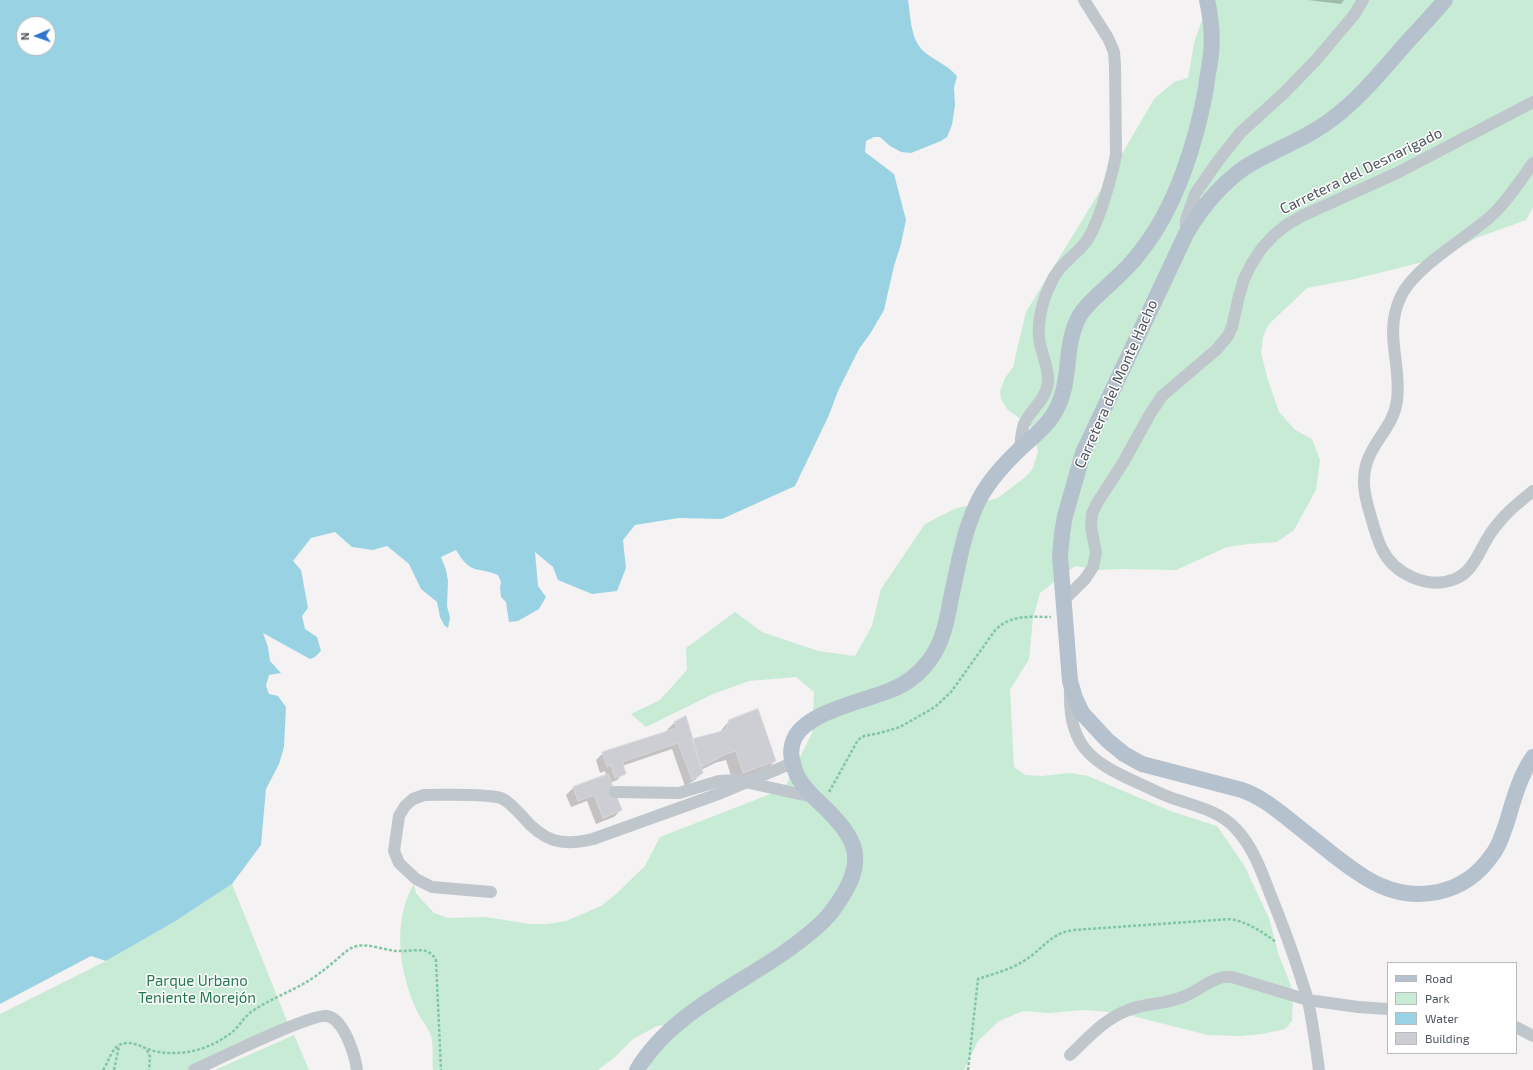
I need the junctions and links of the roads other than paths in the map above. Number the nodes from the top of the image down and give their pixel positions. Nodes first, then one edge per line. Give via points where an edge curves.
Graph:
1 (1084, 0) edge
2 (1207, 0) edge
3 (1362, 0) edge
4 (1445, 0) edge
5 (1533, 102) edge
6 (1533, 163) edge
7 (1186, 234) junction
8 (1020, 448) junction
9 (1533, 491) edge
10 (1064, 600) junction
11 (1070, 682) junction
12 (1533, 758) edge
13 (792, 763) junction
14 (744, 782) junction
15 (615, 792) dead end
16 (661, 792) junction
17 (817, 801) junction
18 (666, 812) junction
19 (491, 892) dead end
20 (1308, 1000) junction
21 (1387, 1009) edge
22 (1517, 1028) edge
23 (1533, 1036) edge
24 (1070, 1055) dead end
25 (194, 1070) edge
26 (357, 1070) edge
27 (637, 1070) edge
28 (1319, 1070) edge

1 - 8 street via 1114,52 1116,154 1092,232 1085,243 1058,270 1045,296 1039,332 1048,382 1044,396 1024,425
2 - 8 main road via 1211,21 1211,54 1200,119 1179,182 1142,250 1080,315 1070,342 1066,383 1060,402 1042,429
3 - 7 street via 1354,15 1316,60 1240,133 1218,161 1195,194 1186,220
4 - 7 main road, Carretera del Monte Hacho via 1348,107 1314,131 1245,168 1227,181 1197,214
5 - 10 street, Carretera del Desnarigado via 1397,173 1304,215 1274,235 1262,248 1244,279 1228,336 1216,350 1159,400 1098,503 1092,514 1091,527 1096,553 1093,567
6 - 9 street via 1490,217 1420,272 1401,295 1394,311 1392,329 1398,376 1397,403 1388,428 1366,465 1364,494 1381,548 1395,567 1422,581 1444,582 1466,573 1489,534 1502,518
7 - 10 main road, Carretera del Monte Hacho via 1083,453 1073,483 1060,556
8 - 13 main road via 988,484 976,504 968,525 941,640 933,656 909,681 830,712 804,726 793,741
10 - 11 main road, Carretera del Monte Hacho
11 - 12 main road, Carretera del Monte Hacho via 1082,713 1124,754 1142,764 1253,794 1367,880 1391,890 1424,894 1443,891 1471,878 1483,867 1494,854 1501,839 1521,778
11 - 20 street via 1070,710 1074,729 1094,759 1131,780 1224,818 1248,844 1258,863 1294,956
13 - 14 street
13 - 17 main road via 798,777
14 - 16 street via 727,780 679,793
14 - 17 street
14 - 18 street via 721,793
15 - 16 street
16 - 18 street
17 - 27 main road via 847,831 855,854 852,879 834,909 819,926 777,959 686,1017 652,1049
18 - 19 street via 578,843 547,838 533,829 511,804 493,796 424,795 413,799 405,806 399,816 395,838 394,851 399,863 416,879 432,887
20 - 21 street via 1358,1008
20 - 24 street via 1225,976 1182,998 1142,1006 1116,1015
20 - 28 street
22 - 23 street
25 - 26 street via 288,1028 321,1016 328,1016 339,1023 352,1049

